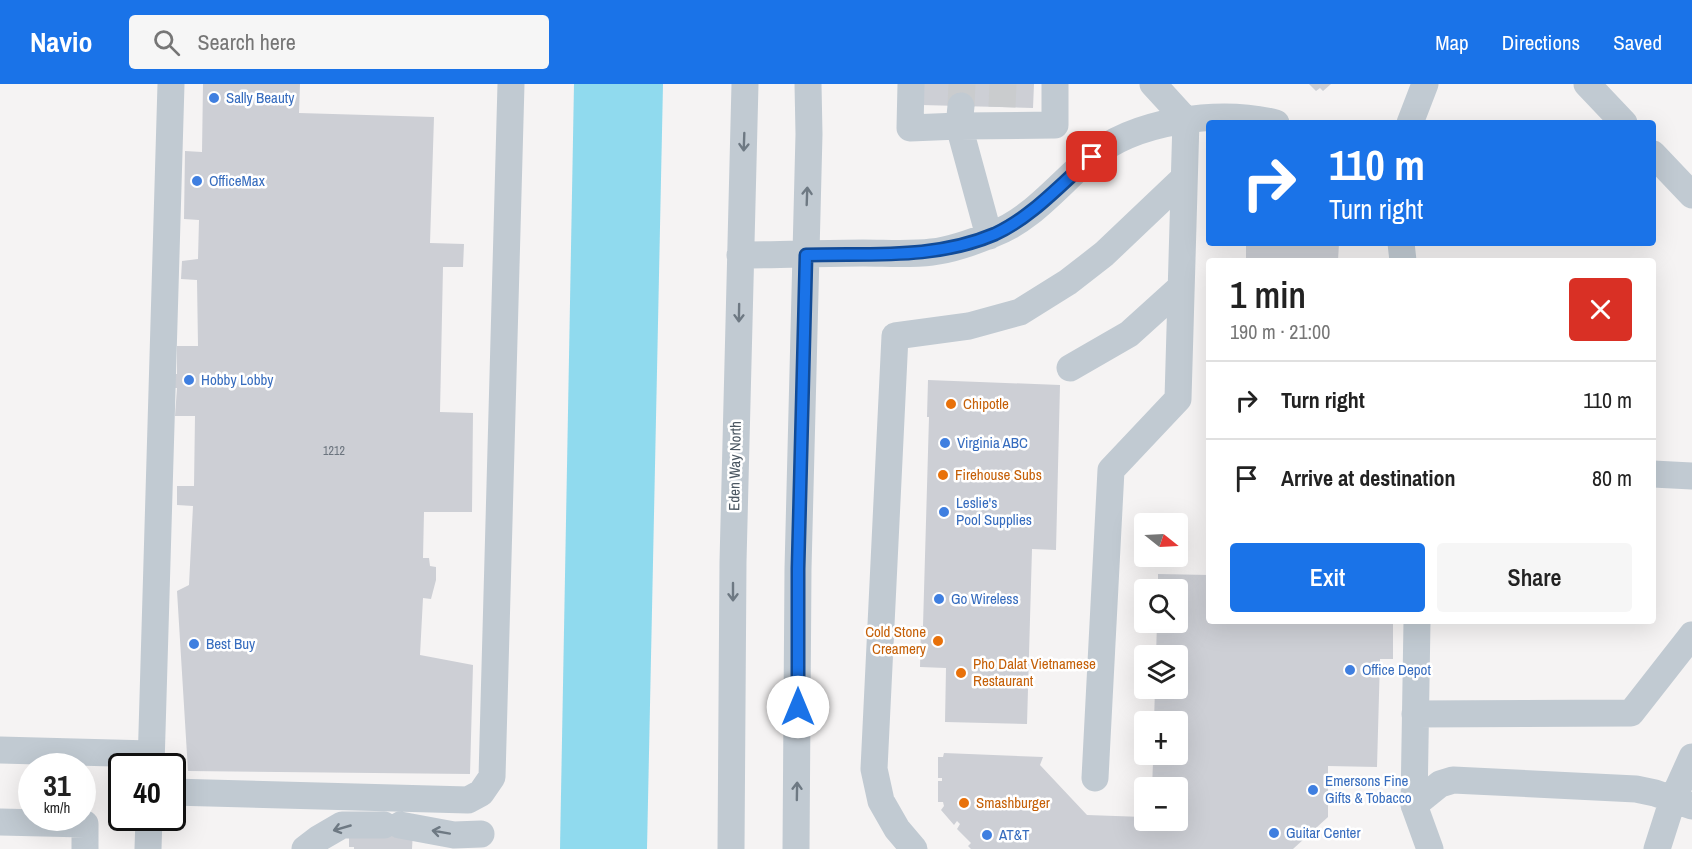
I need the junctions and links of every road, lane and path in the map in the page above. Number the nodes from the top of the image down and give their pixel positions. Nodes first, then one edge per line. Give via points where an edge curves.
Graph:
1 (171, 84) edge
2 (511, 84) edge
3 (745, 84) edge
4 (808, 84) edge
5 (911, 84) edge
6 (1055, 84) edge
7 (1153, 84) edge
8 (1425, 84) edge
9 (1587, 84) edge
10 (960, 116) junction
11 (1186, 120) junction
12 (1260, 120) edge
13 (1411, 120) edge
14 (1621, 120) edge
15 (1656, 157) edge
16 (1184, 178) junction
17 (1692, 195) edge
18 (989, 236) junction
19 (740, 255) junction
20 (806, 255) junction
21 (1181, 287) junction
22 (1070, 368) dead end
23 (1656, 474) edge
24 (1692, 476) edge
25 (1417, 624) edge
26 (1692, 634) edge
27 (1415, 714) junction
28 (0, 750) edge
29 (151, 753) edge
30 (108, 757) edge
31 (1692, 757) edge
32 (1095, 778) dead end
33 (186, 792) edge
34 (481, 793) junction
35 (1683, 802) edge
36 (1414, 805) junction
37 (0, 822) edge
38 (149, 831) edge
39 (481, 842) edge
40 (84, 849) edge
41 (148, 849) edge
42 (305, 849) edge
43 (731, 849) edge
44 (796, 849) edge
45 (914, 849) edge
46 (1430, 849) edge
47 (1657, 849) edge

1 - 29 street
2 - 34 street via 492,777
3 -> 19 street, Eden Way North
20 -> 4 street
5 - 10 street via 910,128
6 - 10 street via 1055,125 1001,116
7 - 11 street
8 - 13 street
9 - 14 street
10 - 18 street
11 - 12 street
11 - 16 street
11 - 18 street via 1137,133 1103,149 1021,218
15 - 17 street
16 - 21 street
16 - 45 street via 1104,254 1020,312 969,326 894,336 874,769 881,801
18 - 20 street via 934,252
19 - 20 street
19 -> 43 street, Eden Way North
44 -> 20 street
21 - 22 street via 1129,334
21 - 32 street via 1178,399 1111,470
23 - 24 street
25 - 27 street
26 - 27 street via 1631,713
27 - 36 street
28 - 30 street
31 - 35 street
33 - 34 street via 468,800
34 - 39 street
35 - 36 street via 1636,789 1454,780 1440,784
35 - 47 street
36 - 46 street
37 - 40 street via 85,824
38 - 41 street
39 -> 42 street via 392,825 342,825

